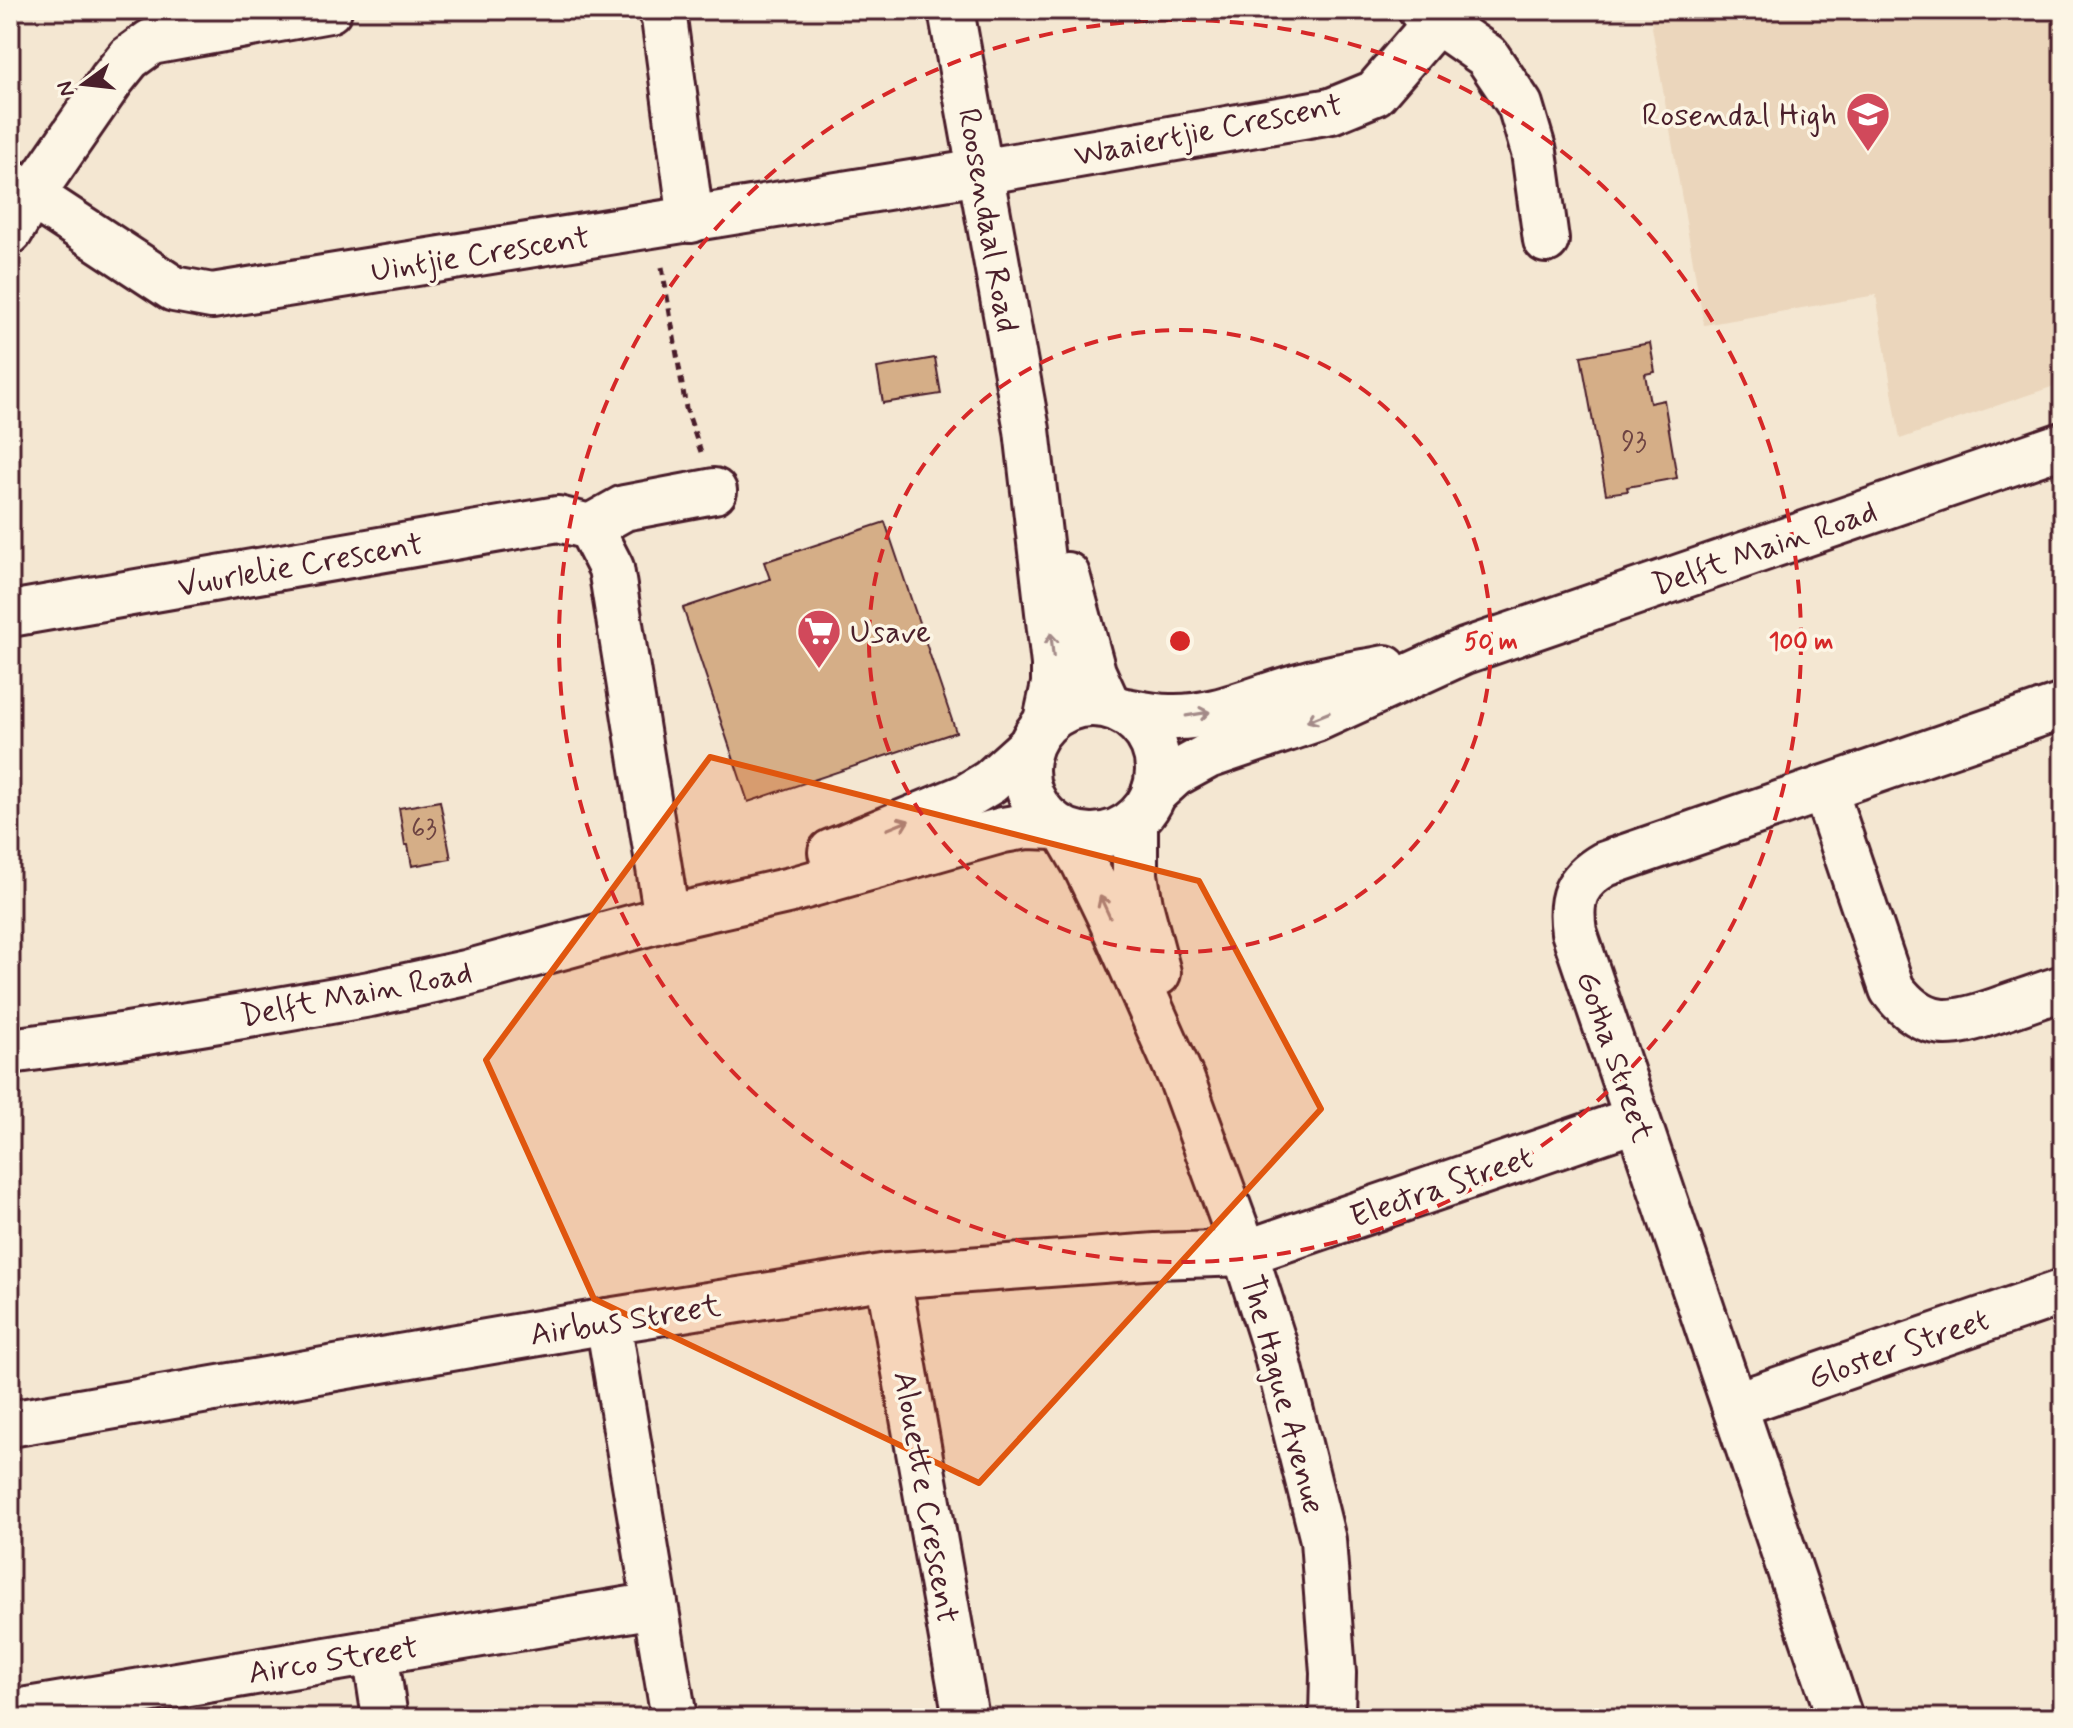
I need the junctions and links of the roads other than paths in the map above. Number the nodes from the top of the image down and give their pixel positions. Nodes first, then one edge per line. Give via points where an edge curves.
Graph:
1 (329, 10) edge
2 (660, 10) edge
3 (951, 10) edge
4 (1434, 14) edge
5 (980, 172) junction
6 (17, 203) edge
7 (673, 222) junction
8 (1546, 240) dead end
9 (1027, 430) junction
10 (2063, 445) edge
11 (714, 491) road end
12 (590, 527) junction
13 (10, 614) edge
14 (1465, 651) junction
15 (2063, 706) edge
16 (1114, 707) junction
17 (1038, 734) junction
18 (1824, 788) junction
19 (1144, 807) junction
20 (1061, 829) junction
21 (682, 914) junction
22 (2063, 988) edge
23 (10, 1051) edge
24 (1182, 1080) junction
25 (1637, 1119) junction
26 (1245, 1253) junction
27 (888, 1276) junction
28 (2063, 1292) edge
29 (608, 1321) junction
30 (1734, 1405) junction
31 (10, 1424) edge
32 (655, 1605) junction
33 (375, 1652) junction
34 (10, 1713) edge
35 (385, 1718) edge
36 (674, 1718) edge
37 (966, 1718) edge
38 (1332, 1718) edge
39 (1840, 1718) edge

1 - 6 street via 151,42 129,58
2 - 7 street
3 - 5 street, Roosendaal Road
4 - 5 street, Waaiertjie Crescent via 1375,93 1331,111
4 - 8 street via 1487,56 1520,105 1534,152
5 - 7 street, Uintjie Crescent
5 - 9 street, Roosendaal Road
6 - 7 street, Uintjie Crescent via 174,289 212,296
9 - 16 street, Roosendaal Road via 1093,672
17 -> 9 street, Roosendaal Road via 1054,684 1054,664
10 - 14 street, Delft Main Road
11 - 12 street via 624,508
12 - 13 street, Vuurlelie Crescent via 558,519
12 - 21 street via 611,568
16 -> 14 street, Delft Main Road via 1193,716 1307,684
14 -> 19 street, Delft Main Road via 1316,719 1208,756 1175,774
15 - 18 street, Gotha Street
16 - 17 street via 1075,706 1059,712
16 - 19 street via 1139,722 1158,761 1157,783
17 - 20 street via 1026,766 1027,785 1035,804
21 -> 17 street, Delft Main Road via 958,801 990,782
18 - 22 street via 1892,989 1912,1011 1945,1023 1964,1022
18 - 25 street, Gotha Street via 1605,864 1581,882 1571,914 1574,932
19 - 20 street via 1119,831 1102,836
19 - 24 street, The Hague Avenue via 1134,848 1135,875
20 - 21 street, Delft Main Road via 1003,830 791,890
24 -> 20 street, The Hague Avenue via 1084,863
21 - 23 street, Delft Main Road via 370,994
24 - 26 street, The Hague Avenue
25 - 26 street, Electra Street
25 - 30 street, Gotha Street
26 - 27 street, Airbus Street
26 - 38 street, The Hague Avenue via 1274,1344 1323,1540
27 - 29 street, Airbus Street
27 - 37 street, Alouette Crescent
28 - 30 street, Gloster Street
29 - 31 street, Airbus Street
29 - 32 street
30 - 39 street, Gotha Street
32 - 33 street, Airco Street
32 - 36 street
33 - 34 street, Airco Street
33 - 35 street

